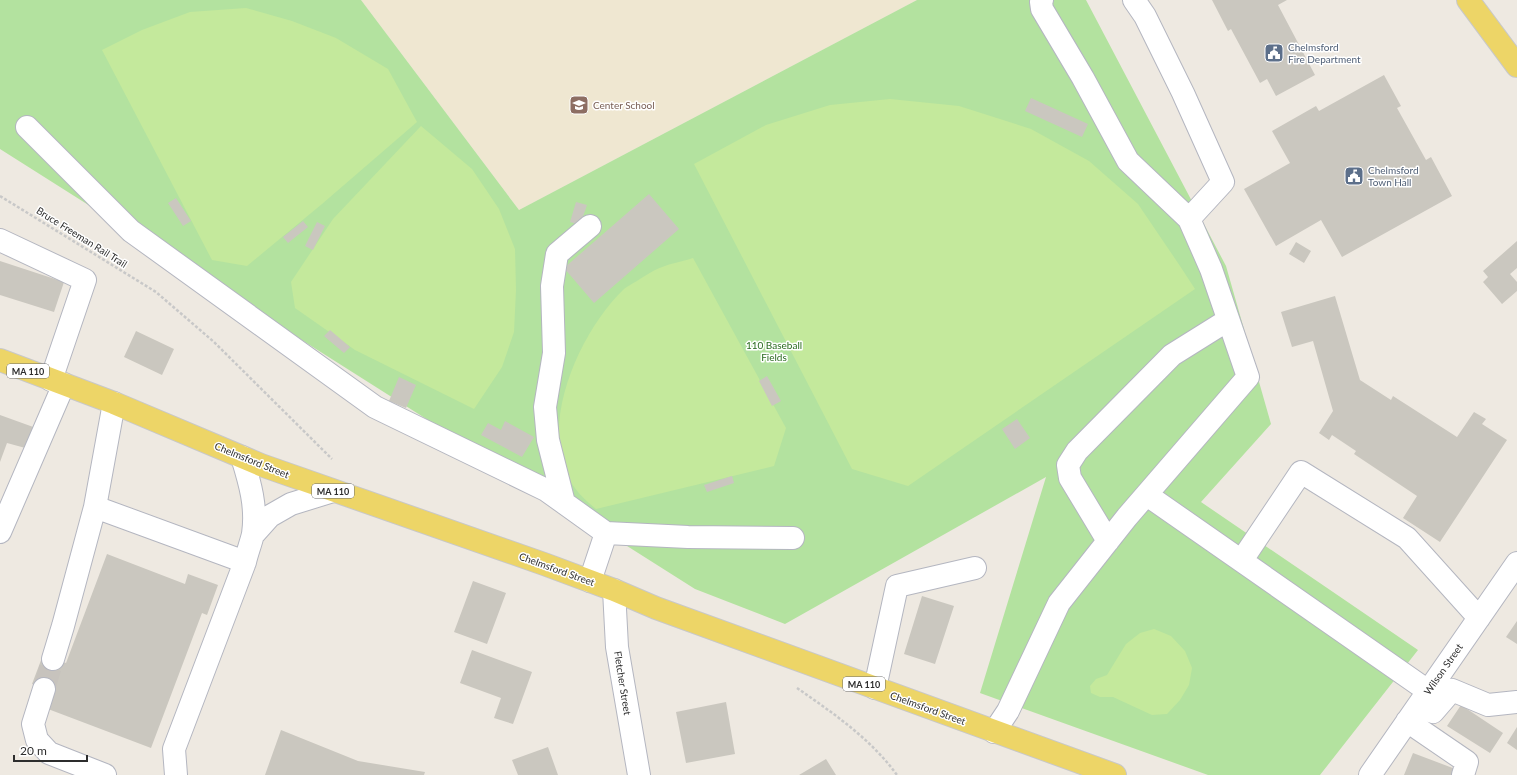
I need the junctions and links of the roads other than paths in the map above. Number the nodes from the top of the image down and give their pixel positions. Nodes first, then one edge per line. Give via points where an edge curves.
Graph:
1 (1042, 0) edge
2 (1134, 0) edge
3 (1468, 0) edge
4 (1517, 66) edge
5 (27, 127) dead end
6 (1189, 219) junction
7 (590, 226) dead end
8 (0, 240) edge
9 (1228, 320) junction
10 (0, 360) edge
11 (58, 382) junction
12 (114, 403) junction
13 (242, 457) junction
14 (333, 490) junction
15 (1147, 495) junction
16 (564, 503) junction
17 (95, 506) junction
18 (0, 532) edge
19 (606, 533) junction
20 (253, 535) junction
21 (793, 538) dead end
22 (1108, 541) junction
23 (1242, 560) junction
24 (245, 562) junction
25 (1517, 563) edge
26 (975, 568) dead end
27 (590, 581) junction
28 (614, 590) junction
29 (1479, 618) junction
30 (53, 659) tunnel mouth
31 (875, 688) junction
32 (44, 689) tunnel mouth
33 (1517, 702) edge
34 (1418, 706) junction
35 (994, 732) junction
36 (105, 775) edge
37 (176, 775) edge
38 (639, 775) edge
39 (1115, 775) edge
40 (1370, 775) edge
41 (1463, 775) edge

1 - 6 street via 1042,9 1128,161
2 - 6 street via 1145,16 1183,93 1223,182
3 - 4 main road
5 - 16 street via 131,231 375,407 546,490
6 - 9 street via 1211,269
7 - 16 street via 557,254 552,286 554,352 545,407 548,440
8 - 11 street via 85,280
9 - 15 street via 1248,377
9 - 22 street via 1172,355 1077,451 1068,465 1070,478
10 - 11 main road, Chelmsford Street / MA 110
11 - 12 main road, Chelmsford Street / MA 110
11 - 18 street
12 - 13 main road, Chelmsford Street / MA 110
12 - 17 street
13 - 14 main road, Chelmsford Street / MA 110
13 - 20 street via 255,511
14 - 20 street via 291,504 270,516
14 - 27 main road, Chelmsford Street / MA 110
15 - 22 street
15 - 23 street
16 - 19 street
17 - 24 street
17 - 30 street
19 - 21 street
19 - 27 street
20 - 24 street
22 - 35 street via 1059,603 1008,711
23 - 29 street via 1301,472 1407,538
23 - 34 street
24 - 37 street via 174,749
25 - 29 street, Wilson Street
26 - 31 street via 897,586
27 - 28 main road, Chelmsford Street / MA 110
28 - 31 main road, Chelmsford Street / MA 110 via 656,608
28 - 38 street, Fletcher Street via 617,647
29 - 34 street, Wilson Street
31 - 35 main road, Chelmsford Street / MA 110
32 - 36 street via 33,724 37,740 49,753
33 - 34 street via 1488,705 1452,690 1433,712
34 - 40 street, Wilson Street
34 - 41 street via 1467,762
35 - 39 main road, Chelmsford Street / MA 110

